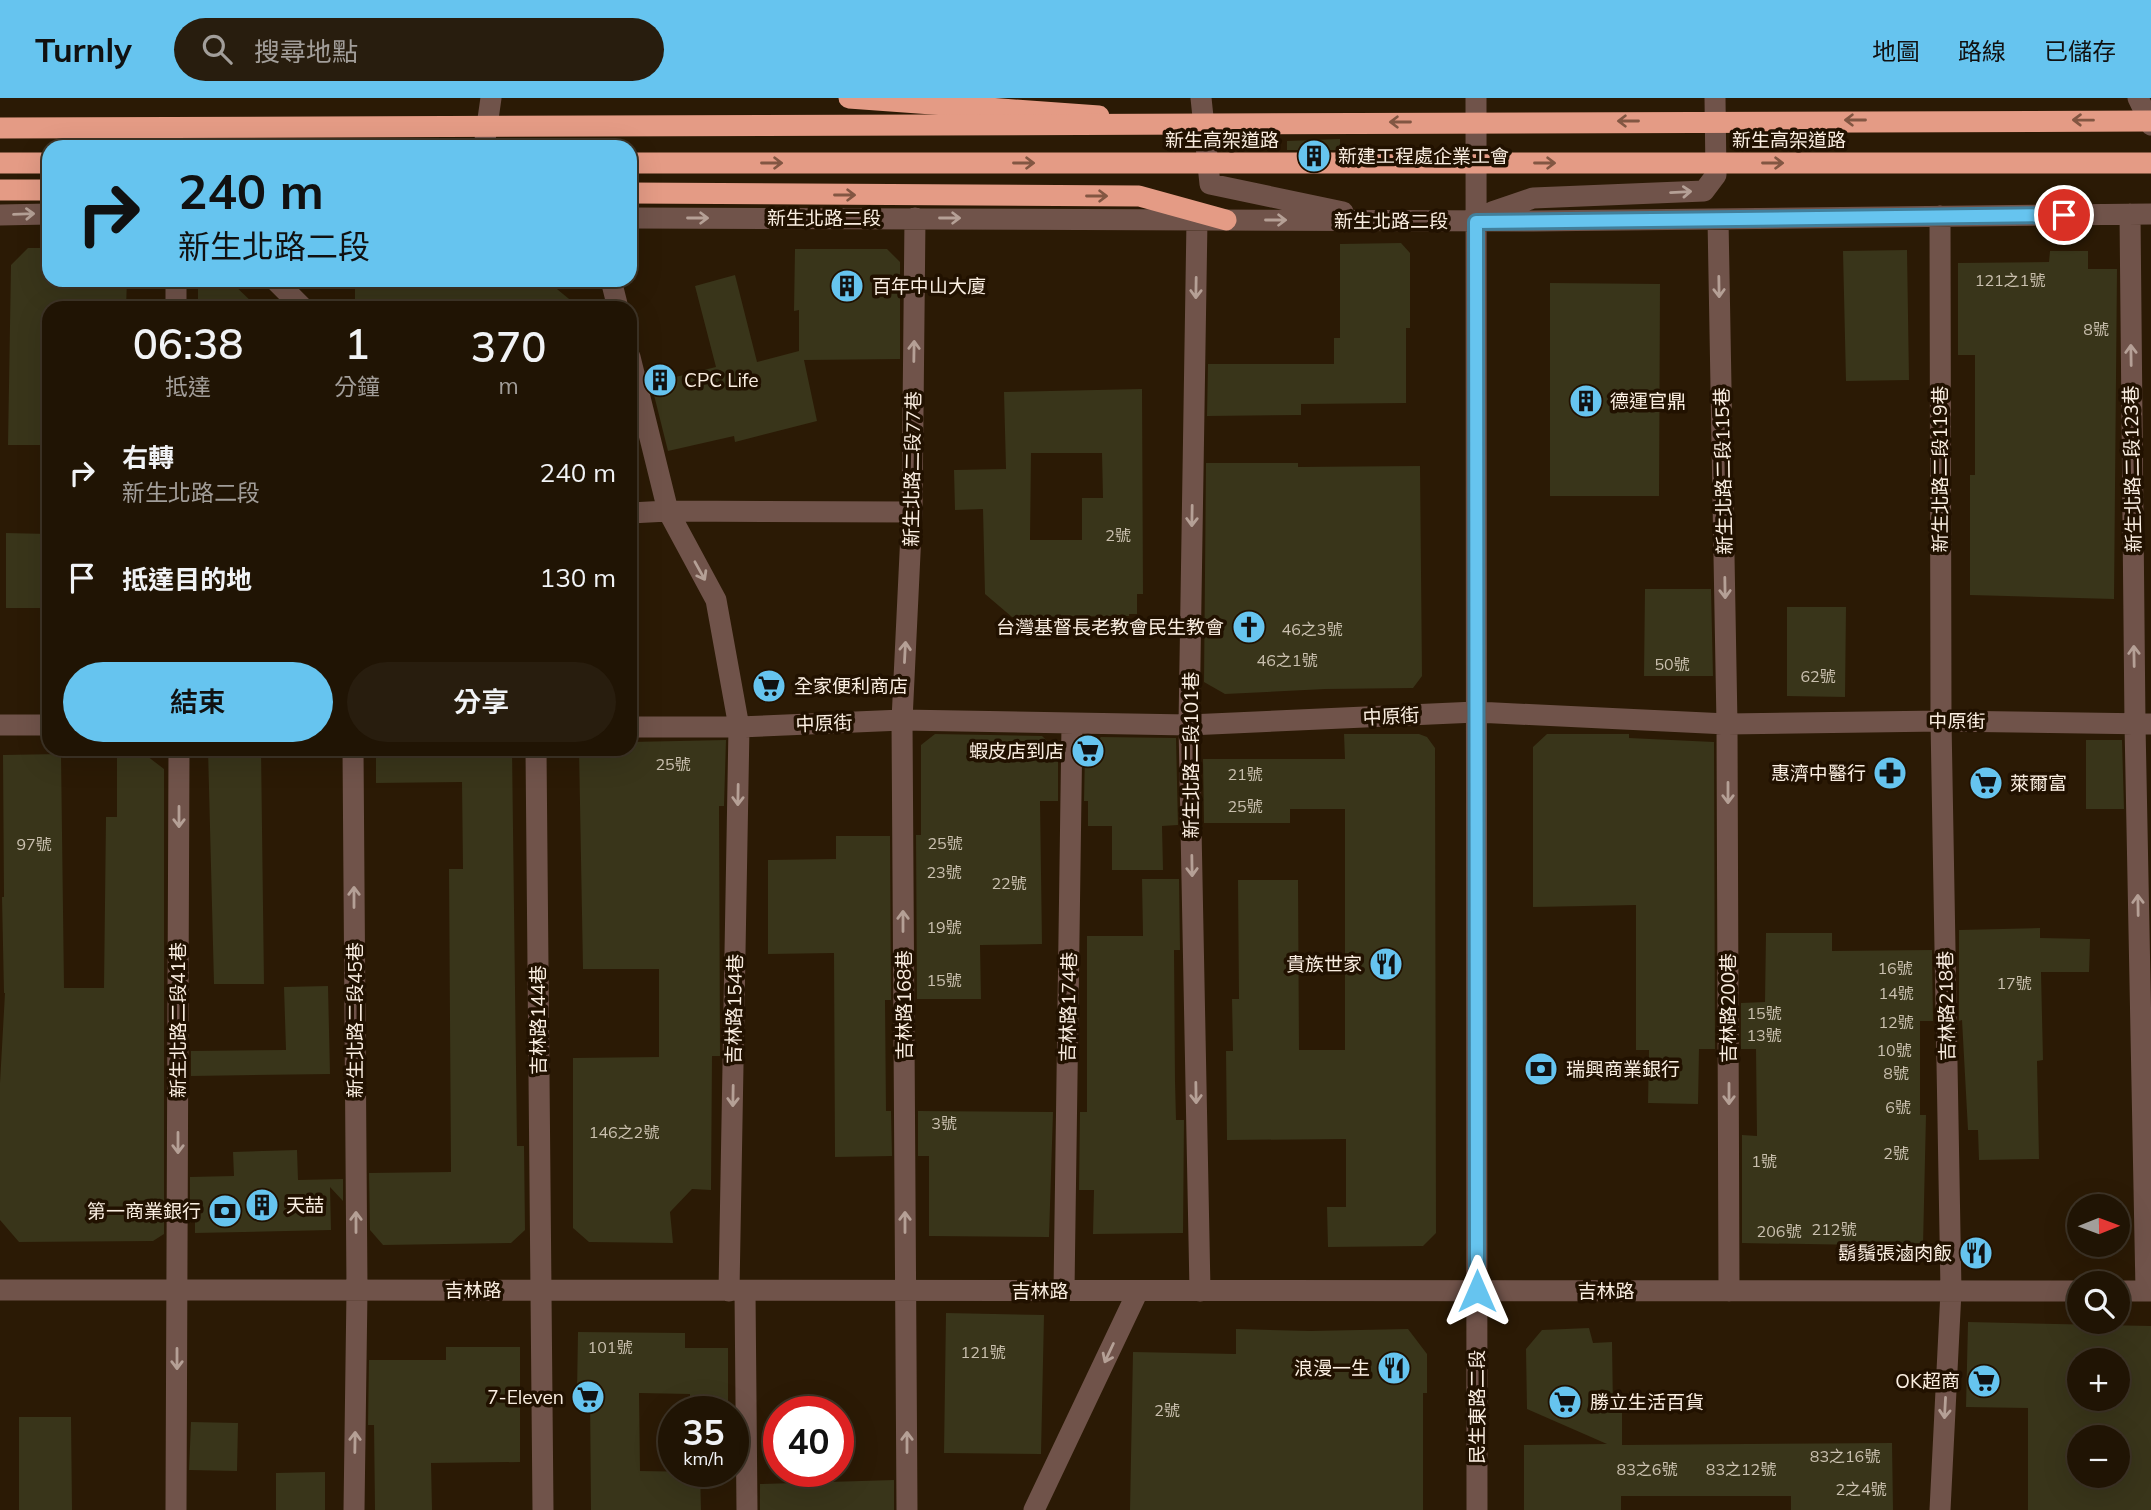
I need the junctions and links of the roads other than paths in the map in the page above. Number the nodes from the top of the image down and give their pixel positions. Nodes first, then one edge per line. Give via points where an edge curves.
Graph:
1 (491, 98) edge
2 (849, 98) edge
3 (1201, 98) edge
4 (1476, 98) edge
5 (1715, 98) edge
6 (2138, 98) edge
7 (1199, 123) junction
8 (2151, 123) edge
9 (0, 128) edge
10 (485, 140) edge
11 (0, 163) edge
12 (42, 163) edge
13 (637, 163) edge
14 (2151, 163) edge
15 (0, 190) edge
16 (42, 190) edge
17 (637, 194) edge
18 (42, 214) edge
19 (2140, 214) edge
20 (0, 215) edge
21 (1481, 215) junction
22 (1940, 216) junction
23 (637, 218) edge
24 (915, 218) junction
25 (1718, 219) junction
26 (1197, 220) junction
27 (1226, 220) junction
28 (1382, 220) junction
29 (282, 287) edge
30 (296, 301) edge
31 (637, 385) edge
32 (668, 511) junction
33 (912, 512) junction
34 (637, 513) edge
35 (1476, 712) junction
36 (902, 720) junction
37 (1941, 721) junction
38 (1072, 724) junction
39 (1727, 724) junction
40 (2143, 724) edge
41 (0, 725) edge
42 (42, 725) edge
43 (1189, 725) junction
44 (637, 727) edge
45 (739, 727) junction
46 (179, 756) edge
47 (353, 756) edge
48 (536, 756) edge
49 (0, 1290) edge
50 (178, 1290) junction
51 (357, 1290) junction
52 (541, 1291) junction
53 (737, 1291) junction
54 (906, 1291) junction
55 (1064, 1291) junction
56 (1138, 1291) junction
57 (1200, 1291) junction
58 (1477, 1291) junction
59 (1730, 1291) junction
60 (1951, 1291) junction
61 (2067, 1291) edge
62 (2130, 1291) edge
63 (2148, 1292) edge
64 (176, 1510) edge
65 (354, 1510) edge
66 (543, 1510) edge
67 (747, 1510) edge
68 (907, 1510) edge
69 (1034, 1510) edge
70 (1477, 1510) edge
71 (1940, 1510) edge

1 - 10 street
2 - 7 highway, bridge
3 - 28 street via 1210,184
4 - 21 street, 民生東路二段, bridge
21 -> 5 street via 1533,198 1704,191 1716,175
6 - 8 street
8 -> 7 highway, 新生高架道路, bridge
7 - 9 highway, 新生高架道路, bridge
11 - 12 highway
13 -> 14 highway, 新生高架道路, bridge
15 - 16 highway
17 -> 27 highway via 1139,197
20 -> 18 street
19 - 22 street, 新生北路二段
40 -> 19 street, 新生北路二段123巷
21 - 25 street, 新生北路二段
21 - 28 street, 新生北路二段
21 - 35 street, 民生東路二段
22 - 25 street, 新生北路二段
22 - 37 street, 新生北路二段119巷
23 -> 24 street, 新生北路二段
24 -> 26 street, 新生北路二段
33 -> 24 street, 新生北路二段77巷
25 -> 39 street, 新生北路二段115巷
26 - 27 street, 新生北路二段
26 -> 43 street, 新生北路二段101巷
27 -> 28 street, 新生北路二段
29 - 30 street
31 - 32 street, 吉林路154巷
32 - 33 street
32 - 34 street
32 -> 45 street, 吉林路154巷 via 716,600
36 -> 33 street, 新生北路二段77巷
35 - 39 street, 中原街
35 - 43 street, 中原街
35 - 58 street, 民生東路二段
36 - 38 street, 中原街
36 - 45 street, 中原街
54 -> 36 street, 吉林路168巷
37 - 39 street, 中原街
37 - 40 street, 中原街
37 - 60 street, 吉林路218巷
38 - 43 street, 中原街
38 - 55 street, 吉林路174巷
39 -> 59 street, 吉林路200巷
63 -> 40 street, 新生北路二段123巷
41 - 42 street
43 -> 57 street, 新生北路二段101巷
44 - 45 street, 中原街
45 -> 53 street, 吉林路154巷
46 -> 50 street, 新生北路二段41巷
51 -> 47 street, 新生北路二段45巷
48 - 52 street, 吉林路144巷
49 - 50 street, 吉林路
50 - 51 street, 吉林路
50 -> 64 street, 新生北路二段41巷
51 - 52 street, 吉林路
65 -> 51 street, 新生北路二段45巷
52 - 53 street, 吉林路
52 - 66 street, 吉林路144巷
53 - 54 street, 吉林路
53 - 67 street, 吉林路154巷
54 - 55 street, 吉林路
68 -> 54 street, 吉林路168巷
55 - 56 street, 吉林路
56 - 57 street, 吉林路
56 -> 69 street
57 - 58 street, 吉林路
58 - 59 street, 吉林路
58 - 70 street, 民生東路二段
59 - 60 street, 吉林路
60 - 61 street, 吉林路
60 -> 71 street, 吉林路218巷
62 - 63 street

